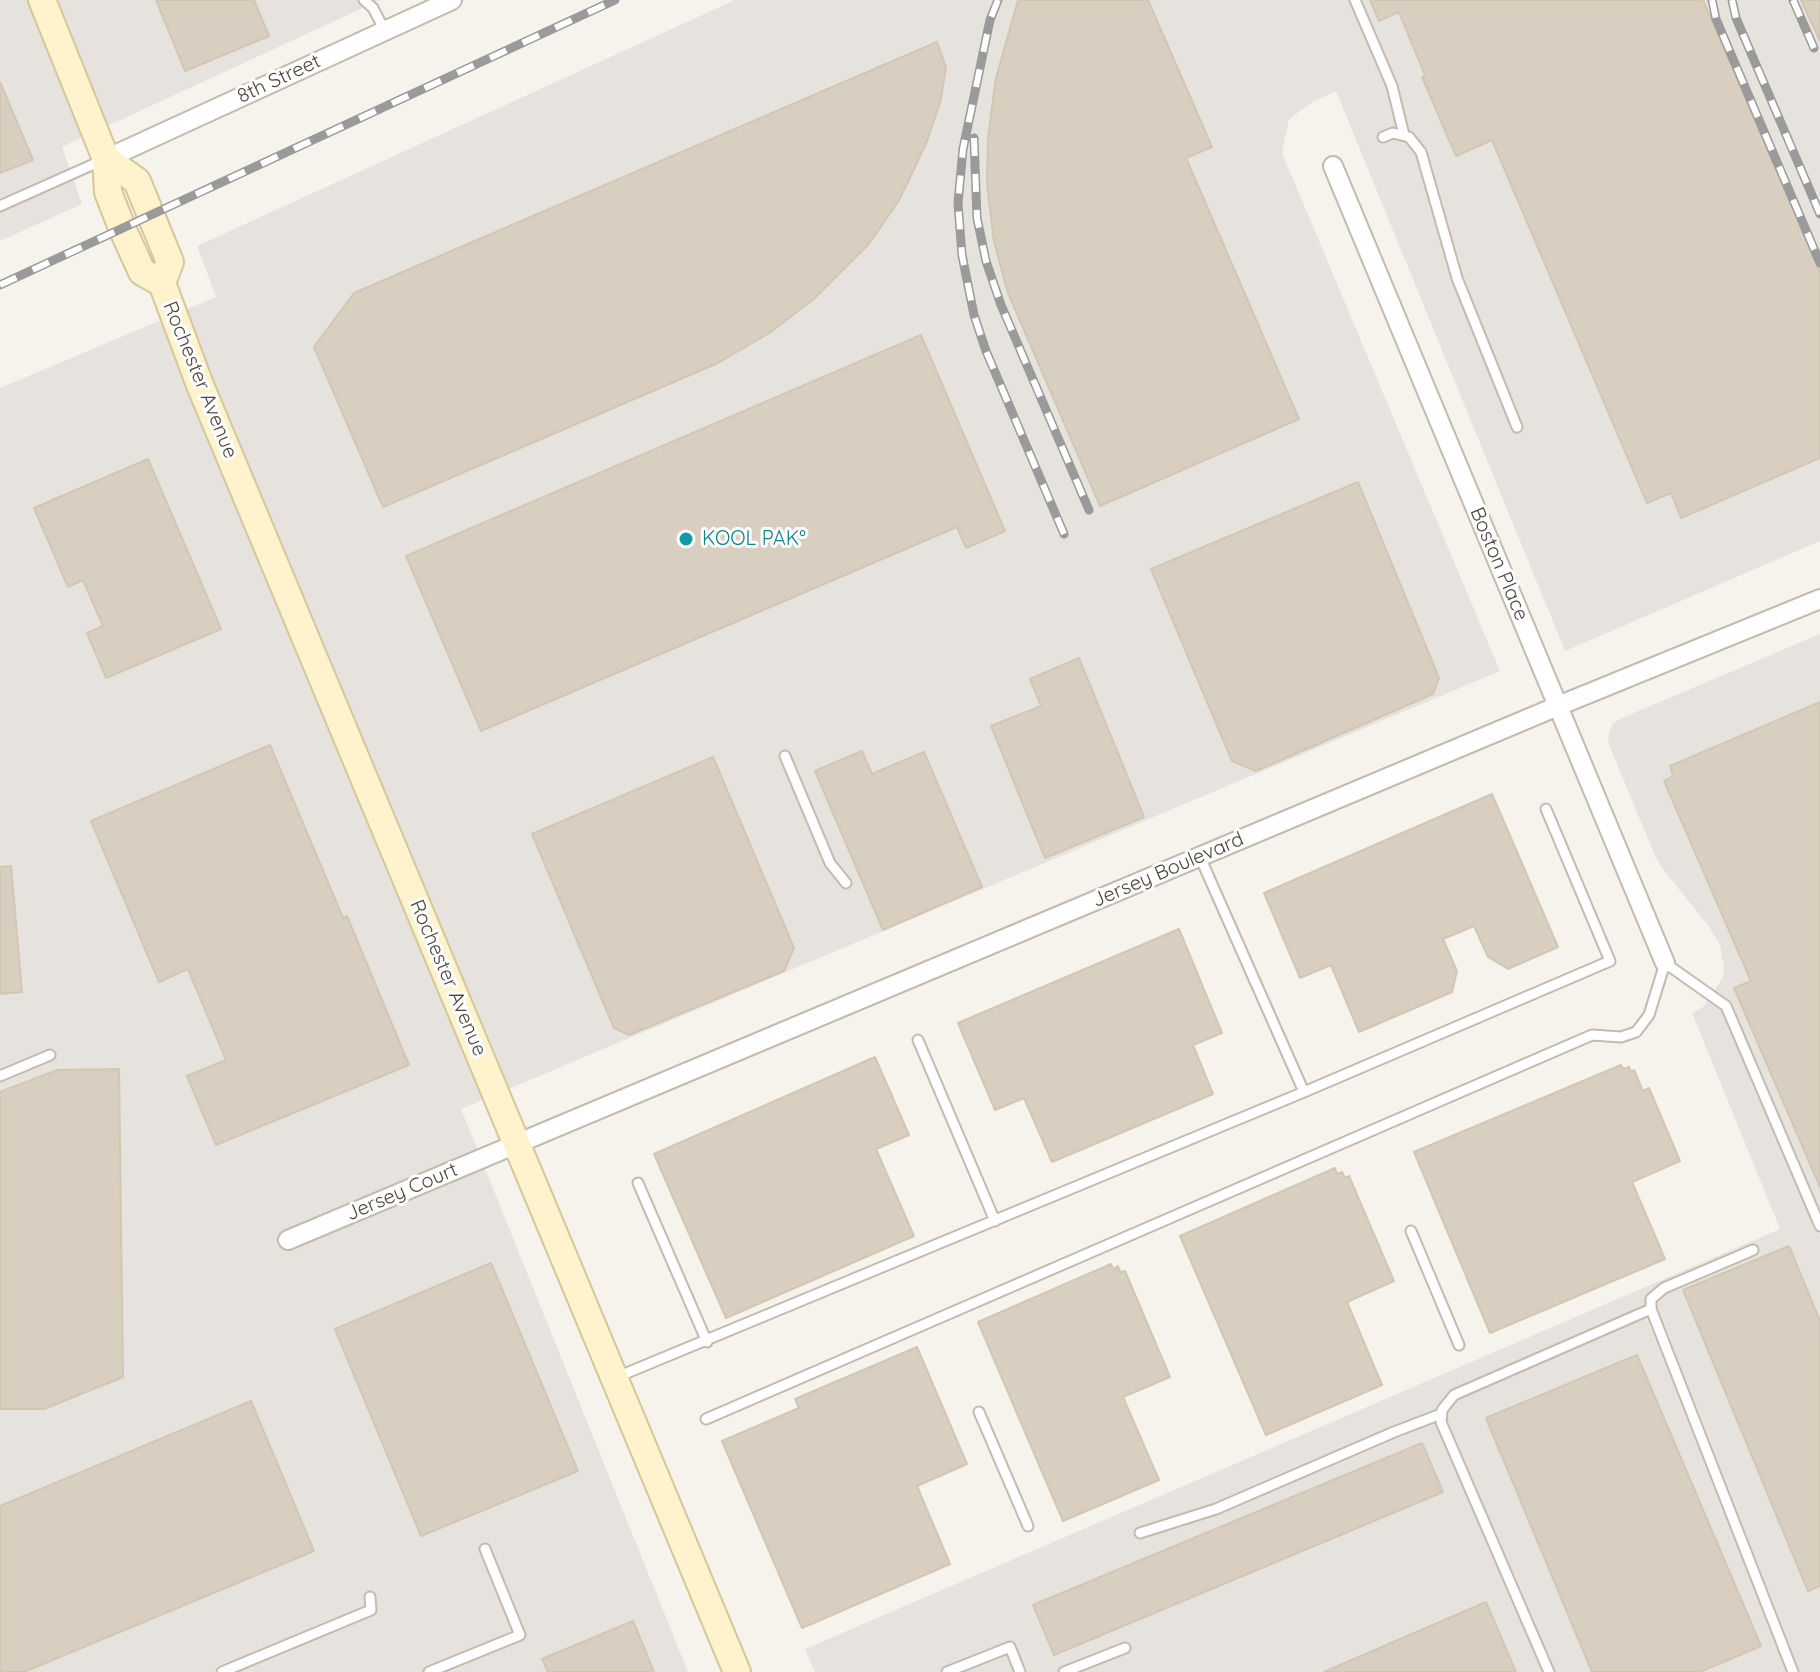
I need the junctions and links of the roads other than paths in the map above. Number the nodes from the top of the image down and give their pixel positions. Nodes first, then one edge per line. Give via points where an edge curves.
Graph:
1 (42, 0) edge
2 (364, 0) edge
3 (452, 0) edge
4 (1355, 0) edge
5 (385, 31) junction
6 (1404, 135) junction
7 (1383, 137) dead end
8 (106, 159) junction
9 (1333, 166) dead end
10 (0, 206) edge
11 (1517, 427) dead end
12 (1820, 599) edge
13 (1558, 706) junction
14 (785, 756) dead end
15 (1546, 809) dead end
16 (1200, 857) junction
17 (846, 883) dead end
18 (1665, 963) junction
19 (918, 1040) dead end
20 (50, 1055) dead end
21 (0, 1076) edge
22 (1304, 1092) junction
23 (517, 1144) junction
24 (638, 1183) dead end
25 (995, 1221) junction
26 (1820, 1226) edge
27 (1411, 1231) dead end
28 (288, 1240) dead end
29 (1753, 1250) dead end
30 (1651, 1309) junction
31 (707, 1342) junction
32 (1459, 1345) dead end
33 (614, 1378) junction
34 (979, 1412) dead end
35 (1441, 1414) junction
36 (706, 1419) dead end
37 (1028, 1526) dead end
38 (1140, 1533) dead end
39 (485, 1549) dead end
40 (370, 1597) dead end
41 (1125, 1648) dead end
42 (222, 1672) edge
43 (429, 1672) edge
44 (737, 1672) edge
45 (947, 1672) edge
46 (1020, 1672) edge
47 (1064, 1672) edge
48 (1549, 1672) edge
49 (1793, 1672) edge

1 - 8 main road, Rochester Avenue
2 - 5 lane
3 - 5 street, 8th Street
4 - 6 lane via 1392,86
5 - 8 street, 8th Street
6 - 7 lane
6 - 11 lane via 1421,152 1457,278
8 - 10 lane
8 - 23 main road, Rochester Avenue via 108,192 122,228 142,272 162,283
9 - 13 street, Boston Place
12 - 13 street, Jersey Boulevard
13 - 16 street, Jersey Boulevard
13 - 18 street, Boston Place
14 - 17 lane via 830,863
15 - 22 lane via 1610,961
16 - 22 lane
16 - 23 street, Jersey Boulevard
18 - 26 lane via 1726,1006
18 - 36 lane via 1649,1015 1636,1032 1592,1035
19 - 25 lane
20 - 21 lane
22 - 25 lane
23 - 28 street, Jersey Court
23 - 33 main road, Rochester Avenue
24 - 31 lane
25 - 31 lane
27 - 32 lane
29 - 30 lane via 1664,1288 1651,1299
30 - 35 lane via 1454,1395
30 - 49 lane
31 - 33 lane
33 - 44 main road, Rochester Avenue
34 - 37 lane
35 - 38 lane via 1216,1509
35 - 48 lane
39 - 43 lane via 520,1635
40 - 42 lane via 371,1610
41 - 47 lane
45 - 46 lane via 1010,1647

